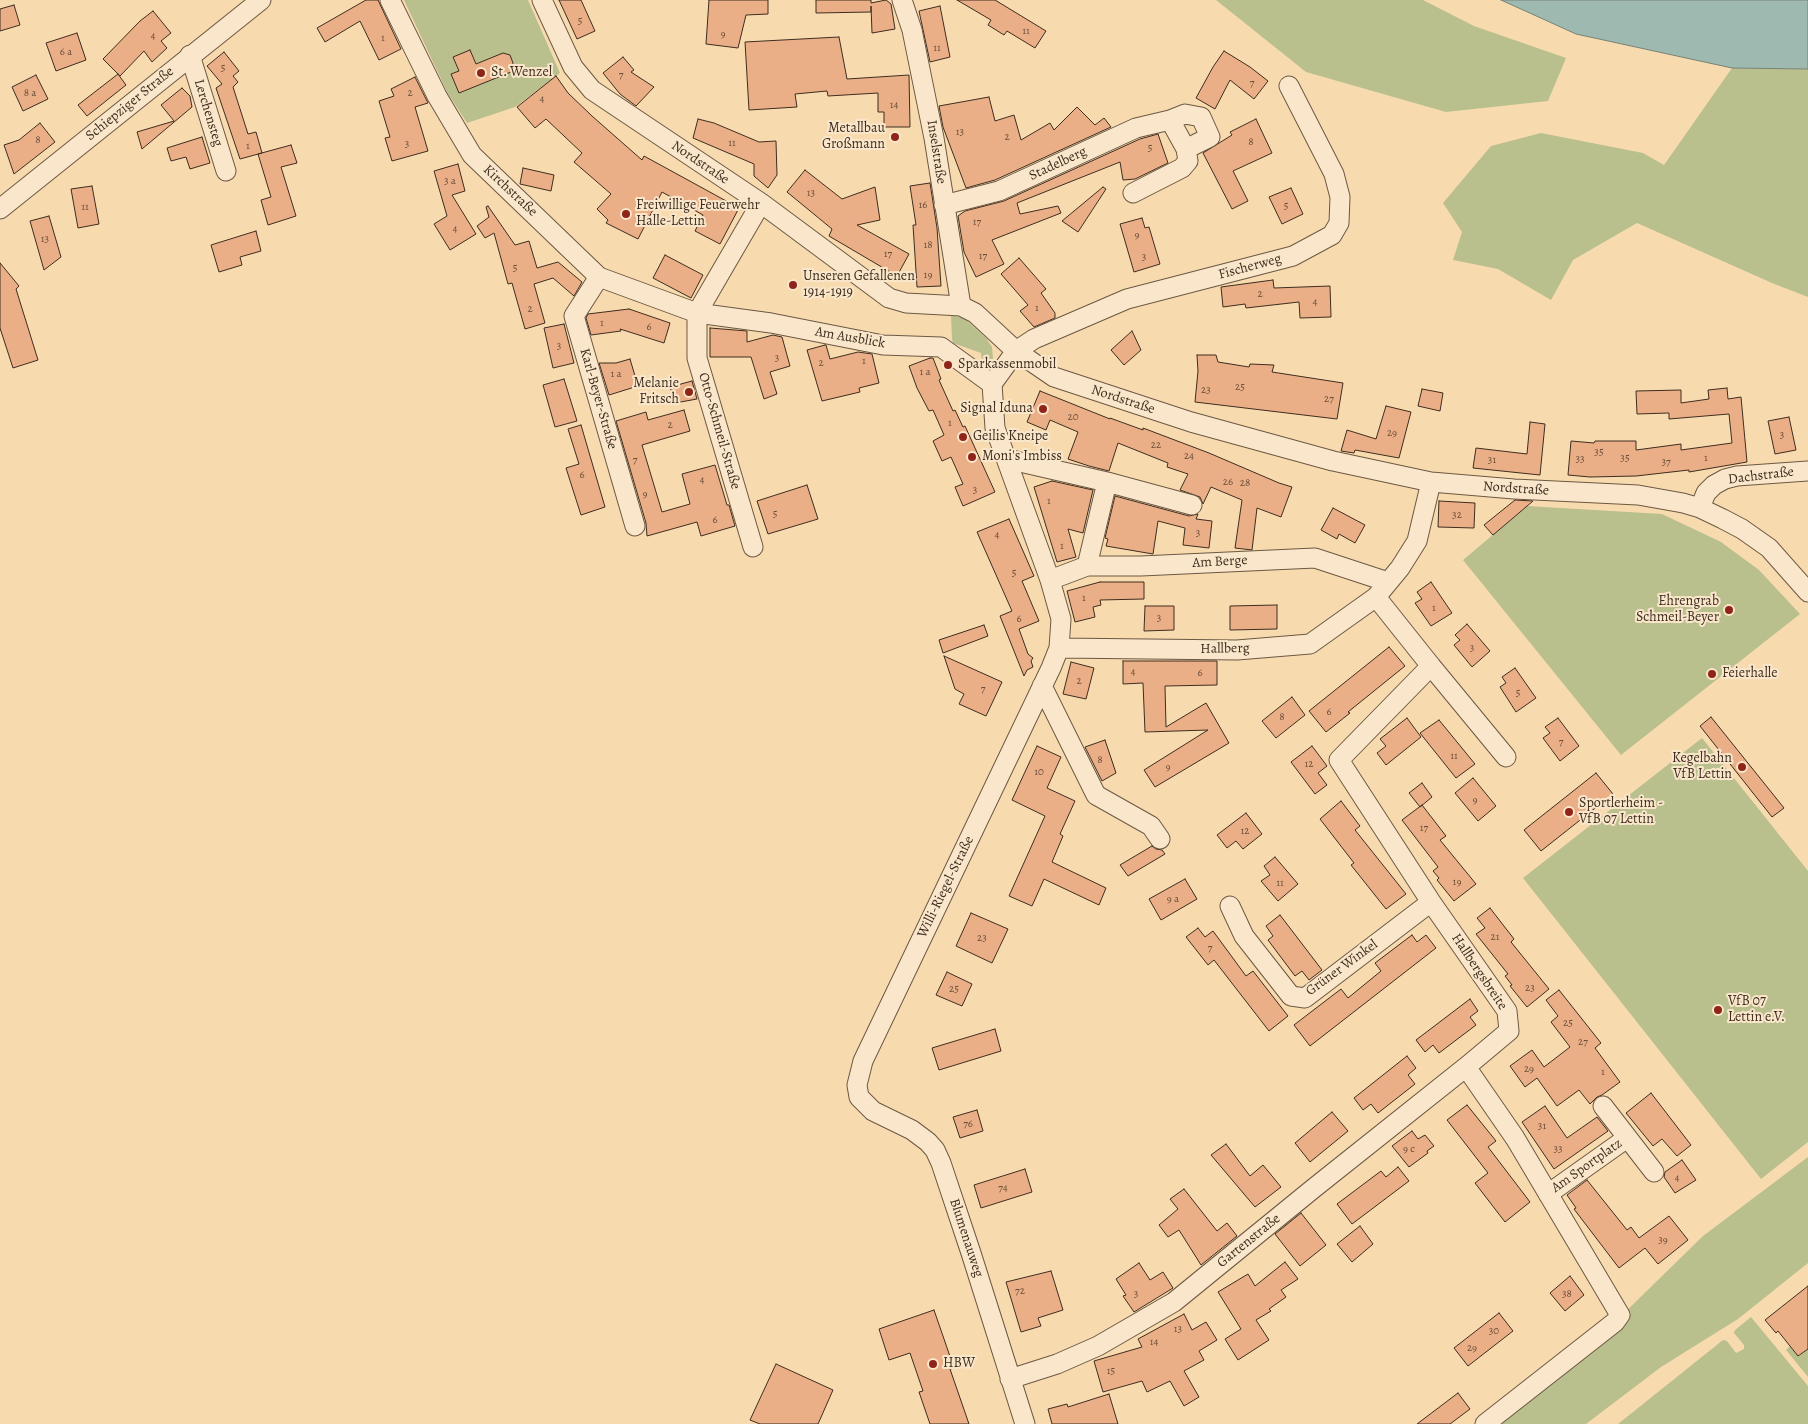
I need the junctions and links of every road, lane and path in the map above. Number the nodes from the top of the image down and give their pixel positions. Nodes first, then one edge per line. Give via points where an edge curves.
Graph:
1 (261, 0) edge
2 (390, 0) edge
3 (542, 0) edge
4 (902, 0) edge
5 (190, 55) junction
6 (1289, 86) dead end
7 (1170, 120) junction
8 (1186, 149) junction
9 (226, 171) dead end
10 (1133, 193) dead end
11 (761, 203) junction
12 (944, 205) junction
13 (0, 209) edge
14 (599, 278) junction
15 (960, 306) junction
16 (697, 313) junction
17 (1016, 351) junction
18 (992, 384) junction
19 (1007, 459) junction
20 (1808, 470) edge
21 (1107, 482) junction
22 (1431, 482) junction
23 (1192, 505) dead end
24 (1700, 508) junction
25 (635, 526) dead end
26 (753, 547) dead end
27 (1087, 566) junction
28 (1050, 580) junction
29 (1388, 582) junction
30 (1808, 592) edge
31 (1376, 597) junction
32 (1059, 648) junction
33 (1431, 666) junction
34 (1042, 686) junction
35 (1506, 757) dead end
36 (1160, 838) dead end
37 (1431, 902) junction
38 (1230, 906) dead end
39 (1466, 1067) junction
40 (858, 1090) joint
41 (1603, 1106) dead end
42 (1627, 1138) junction
43 (1654, 1172) dead end
44 (1548, 1194) junction
45 (1010, 1379) junction
46 (1025, 1424) edge
47 (1485, 1424) edge

1 - 5 street, Schiepziger Straße
2 - 14 street, Kirchstraße via 437,96 472,155
3 - 11 street, Nordstraße via 573,66 592,90
4 - 12 street, Inselstraße via 914,39
5 - 9 street, Lerchensteg
5 - 13 street, Schiepziger Straße
6 - 17 street, Fischerweg via 1334,174 1340,197 1339,223 1332,235 1294,256 1127,299 1034,338
7 - 8 street
7 - 8 street, Stadelberg via 1185,114 1201,116 1210,137
7 - 12 street, Stadelberg via 1136,128 999,191
8 - 10 street via 1188,161 1182,168
11 - 15 street, Nordstraße via 889,298 906,303
11 - 16 street
12 - 15 street, Inselstraße
14 - 16 street, Kirchstraße
14 - 25 street, Karl-Beyer-Straße via 574,316
15 - 17 street, Nordstraße via 974,312
16 - 18 street, Am Ausblick via 771,323 883,345 941,347
16 - 26 street, Otto-Schmeil-Straße via 697,358
17 - 18 street
17 - 22 street, Nordstraße via 1054,377 1191,422 1333,461
18 - 19 street, Willi-Riegel-Straße via 995,428
19 - 21 street
19 - 28 street, Willi-Riegel-Straße
20 - 24 street, Dachstraße via 1725,479 1706,493
21 - 23 street
21 - 27 street
22 - 24 street, Nordstraße via 1638,496
22 - 29 street, Hallberg via 1417,540
24 - 30 street, Nordstraße via 1769,548
27 - 28 street, Am Berge
27 - 29 street, Am Berge via 1315,558
28 - 32 street, Willi-Riegel-Straße via 1061,620
29 - 31 street, Hallberg
31 - 32 street, Hallberg via 1310,644 1237,650
31 - 33 street
32 - 34 street, Willi-Riegel-Straße
33 - 35 street
33 - 37 street, Hallbergsbreite via 1339,760
34 - 36 street via 1096,794 1151,826
34 - 40 street, Willi-Riegel-Straße via 863,1061
37 - 38 street, Grüner Winkel via 1305,998 1291,996 1244,936
37 - 39 street, Hallbergsbreite via 1507,1011 1509,1031
39 - 44 street
39 - 45 street, Gartenstraße via 1174,1302 1098,1346
40 - 45 street, Blumenauweg via 863,1102 873,1111 912,1130 935,1150
41 - 42 street, Am Sportplatz
42 - 43 street, Am Sportplatz
42 - 44 street, Am Sportplatz
44 - 47 street via 1620,1315
45 - 46 street, Blumenauweg

